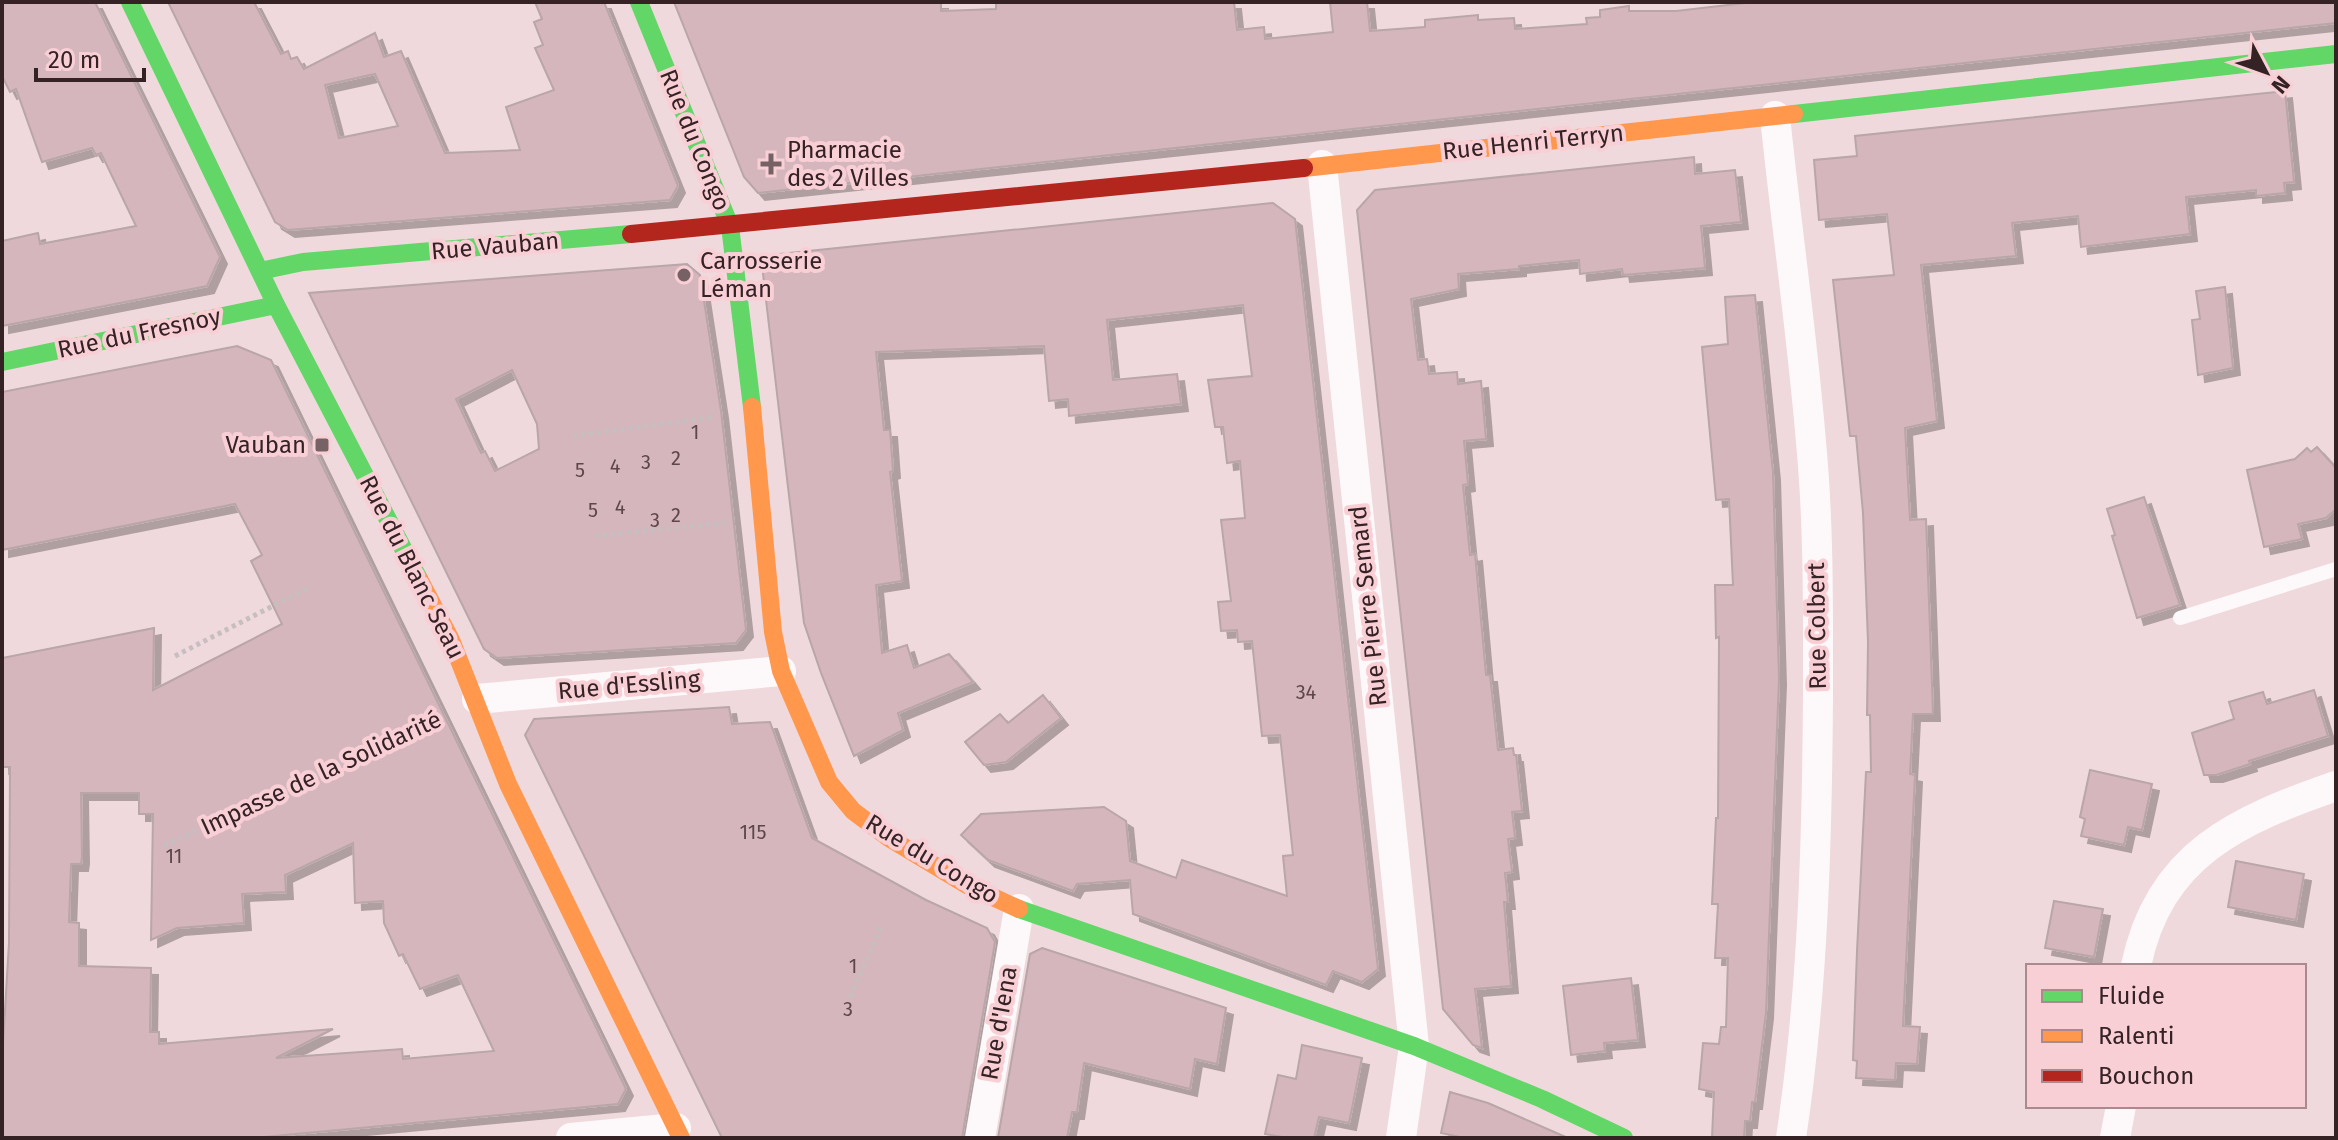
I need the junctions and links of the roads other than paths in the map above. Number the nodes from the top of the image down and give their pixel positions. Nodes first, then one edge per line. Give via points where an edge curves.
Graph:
1 (130, 2) edge
2 (639, 2) edge
3 (2336, 54) edge
4 (1775, 116) junction
5 (1322, 165) junction
6 (730, 226) junction
7 (260, 271) junction
8 (276, 305) junction
9 (2, 362) edge
10 (2336, 569) edge
11 (2180, 618) dead end
12 (781, 671) junction
13 (477, 699) junction
14 (2336, 786) edge
15 (1019, 909) junction
16 (2137, 964) edge
17 (1414, 1046) junction
18 (2121, 1108) edge
19 (678, 1133) edge
20 (571, 1138) edge
21 (980, 1138) edge
22 (1401, 1138) edge
23 (1624, 1138) edge
24 (1791, 1138) edge
25 (2115, 1138) edge

1 - 7 street, Rue du Blanc Seau
2 - 6 street, Rue du Congo
3 - 4 street, Rue Henri Terryn
4 - 5 street, Rue Henri Terryn
4 - 24 street, Rue Colbert via 1812,443 1817,571 1812,899 1806,1017
5 - 6 street, Rue Henri Terryn
5 - 17 street, Rue Pierre Semard
6 - 7 street, Rue Vauban via 303,262
6 - 12 street, Rue du Congo
7 - 8 street, Rue du Blanc Seau
8 - 9 street, Rue du Fresnoy
8 - 13 street, Rue du Blanc Seau
10 - 11 lane
12 - 13 street, Rue d'Essling
12 - 15 street, Rue du Congo via 829,782 853,811 967,885
13 - 19 street, Rue du Blanc Seau via 508,784
14 - 16 street via 2239,825 2210,844 2165,894 2148,925
15 - 17 street, Rue du Congo
15 - 21 street, Rue d'Iena
17 - 22 street, Rue Pierre Semard
17 - 23 street, Rue du Congo
18 - 25 street
19 - 20 street

